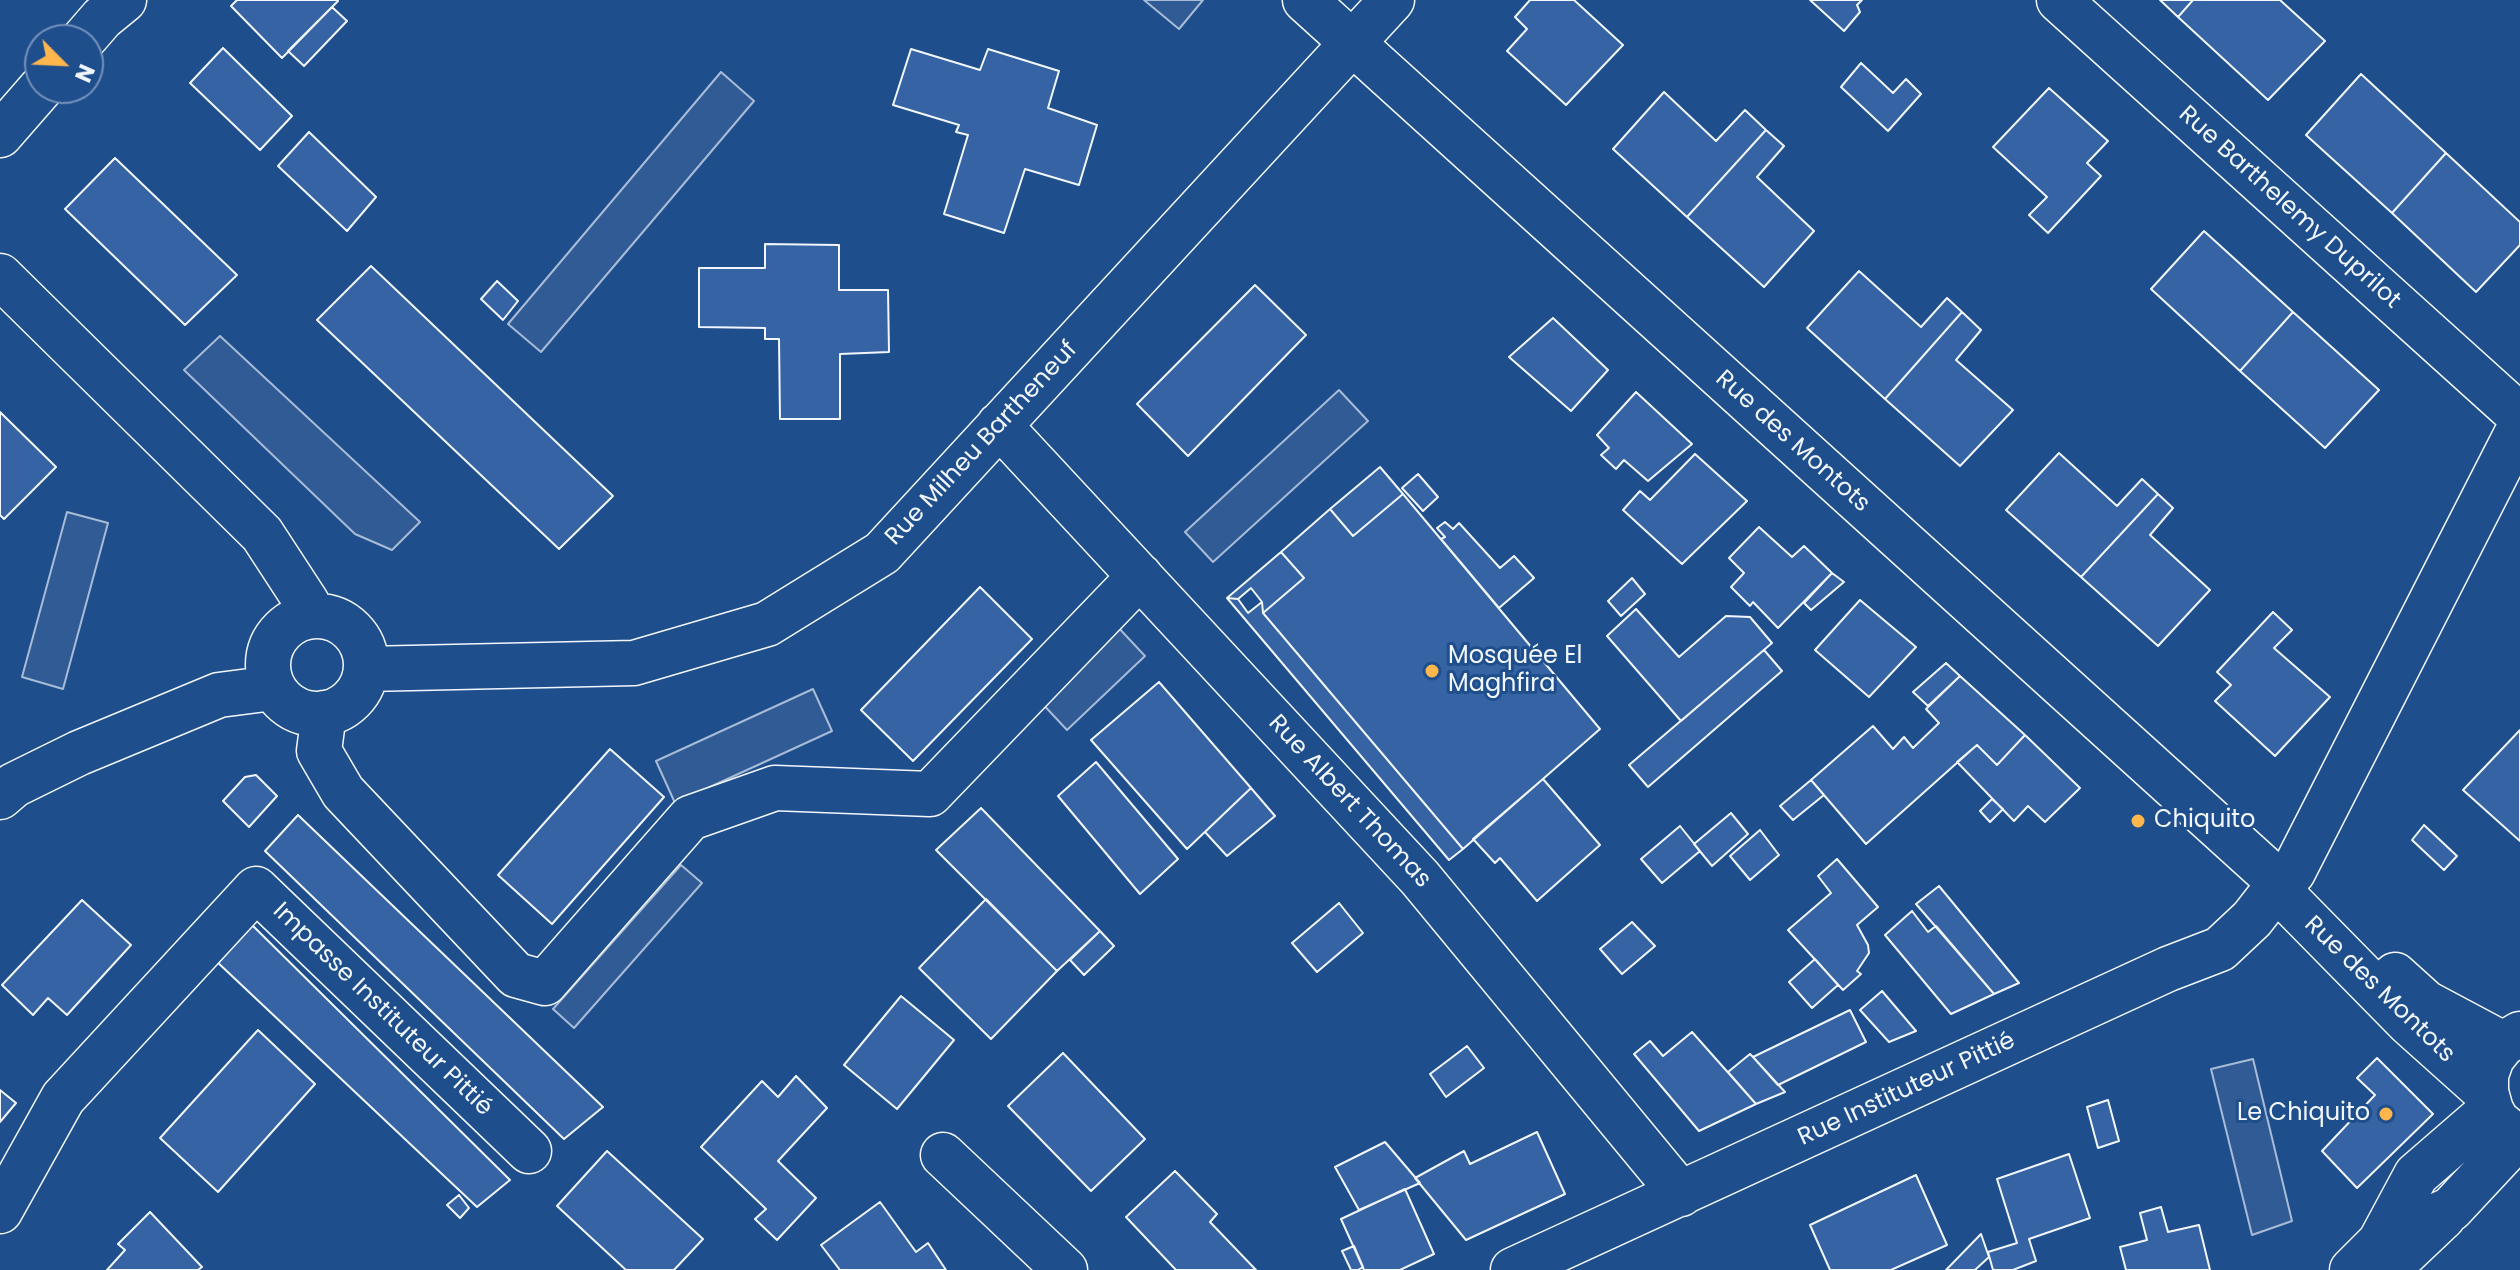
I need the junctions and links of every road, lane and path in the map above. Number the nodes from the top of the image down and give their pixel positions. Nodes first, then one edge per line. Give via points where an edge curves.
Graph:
1 (1305, 0) edge
2 (1392, 0) edge
3 (2059, 0) edge
4 (1353, 43) junction
5 (27, 104) edge
6 (0, 135) edge
7 (0, 276) edge
8 (2520, 416) edge
9 (999, 425) junction
10 (2520, 427) edge
11 (1140, 576) junction
12 (310, 615) junction
13 (366, 669) junction
14 (273, 688) junction
15 (324, 713) junction
16 (5, 782) edge
17 (2280, 883) junction
18 (2512, 1039) edge
19 (2504, 1118) edge
20 (529, 1151) dead end
21 (943, 1155) dead end
22 (1681, 1194) junction
23 (0, 1211) edge
24 (2373, 1261) edge
25 (1065, 1270) edge
26 (1513, 1270) edge

1 - 4 street, Rue des Montots
2 - 4 street, Rue Milheu Bartheneuf
3 - 8 street, Rue Barthelemy Duprilot
4 - 9 street, Rue Milheu Bartheneuf
4 - 17 street, Rue des Montots
5 - 6 street
7 - 12 street via 262,534
9 - 11 street, Rue Albert Thomas
9 - 13 street, Rue Milheu Bartheneuf via 882,553 767,624 634,663
10 - 17 street via 2293,872
11 - 15 street via 930,794 775,788 690,818 545,983 516,975 343,792 319,751
11 - 22 street, Rue Albert Thomas via 1420,878
12 - 13 street via 345,623 357,635
12 - 14 street via 282,629 272,642 268,673
13 - 15 street via 353,699
14 - 15 street via 295,709
14 - 16 street via 219,695
17 - 18 street, Rue des Montots via 2303,889 2426,1003
17 - 19 street, Rue des Montots via 2291,903
17 - 22 street, Rue Instituteur Pittié via 2220,949
18 - 19 street via 2492,1058 2486,1075
19 - 24 street via 2451,1209
19 - 24 street via 2416,1175
20 - 23 street, Impasse Instituteur Pittié via 256,889 63,1098
21 - 25 street
22 - 26 street, Rue Instituteur Pittié

